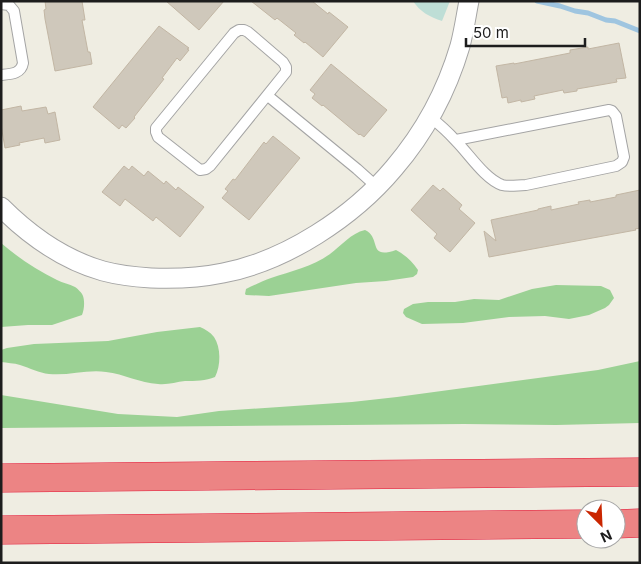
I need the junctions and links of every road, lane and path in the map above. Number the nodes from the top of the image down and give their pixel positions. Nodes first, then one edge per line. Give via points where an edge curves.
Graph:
1 (469, 1) edge
2 (1, 4) edge
3 (1, 76) edge
4 (268, 96) junction
5 (430, 116) junction
6 (456, 140) junction
7 (377, 187) junction
8 (1, 207) edge
9 (640, 472) edge
10 (1, 478) edge
11 (640, 523) edge
12 (576, 524) edge
13 (626, 524) edge
14 (1, 530) edge

1 - 5 street via 452,72
2 - 3 lane via 9,5 14,11 23,61 18,72
4 - 4 lane via 209,168 197,168 156,134 158,125 239,30 248,32 285,65 285,74
4 - 7 lane
5 - 6 lane
5 - 7 street
6 - 6 lane via 490,178 508,185 616,166 624,157 616,116 609,110
7 - 8 street via 344,216 275,256 225,273 180,279 136,277 86,265 58,252
9 - 10 highway
11 - 13 highway
12 - 14 highway

